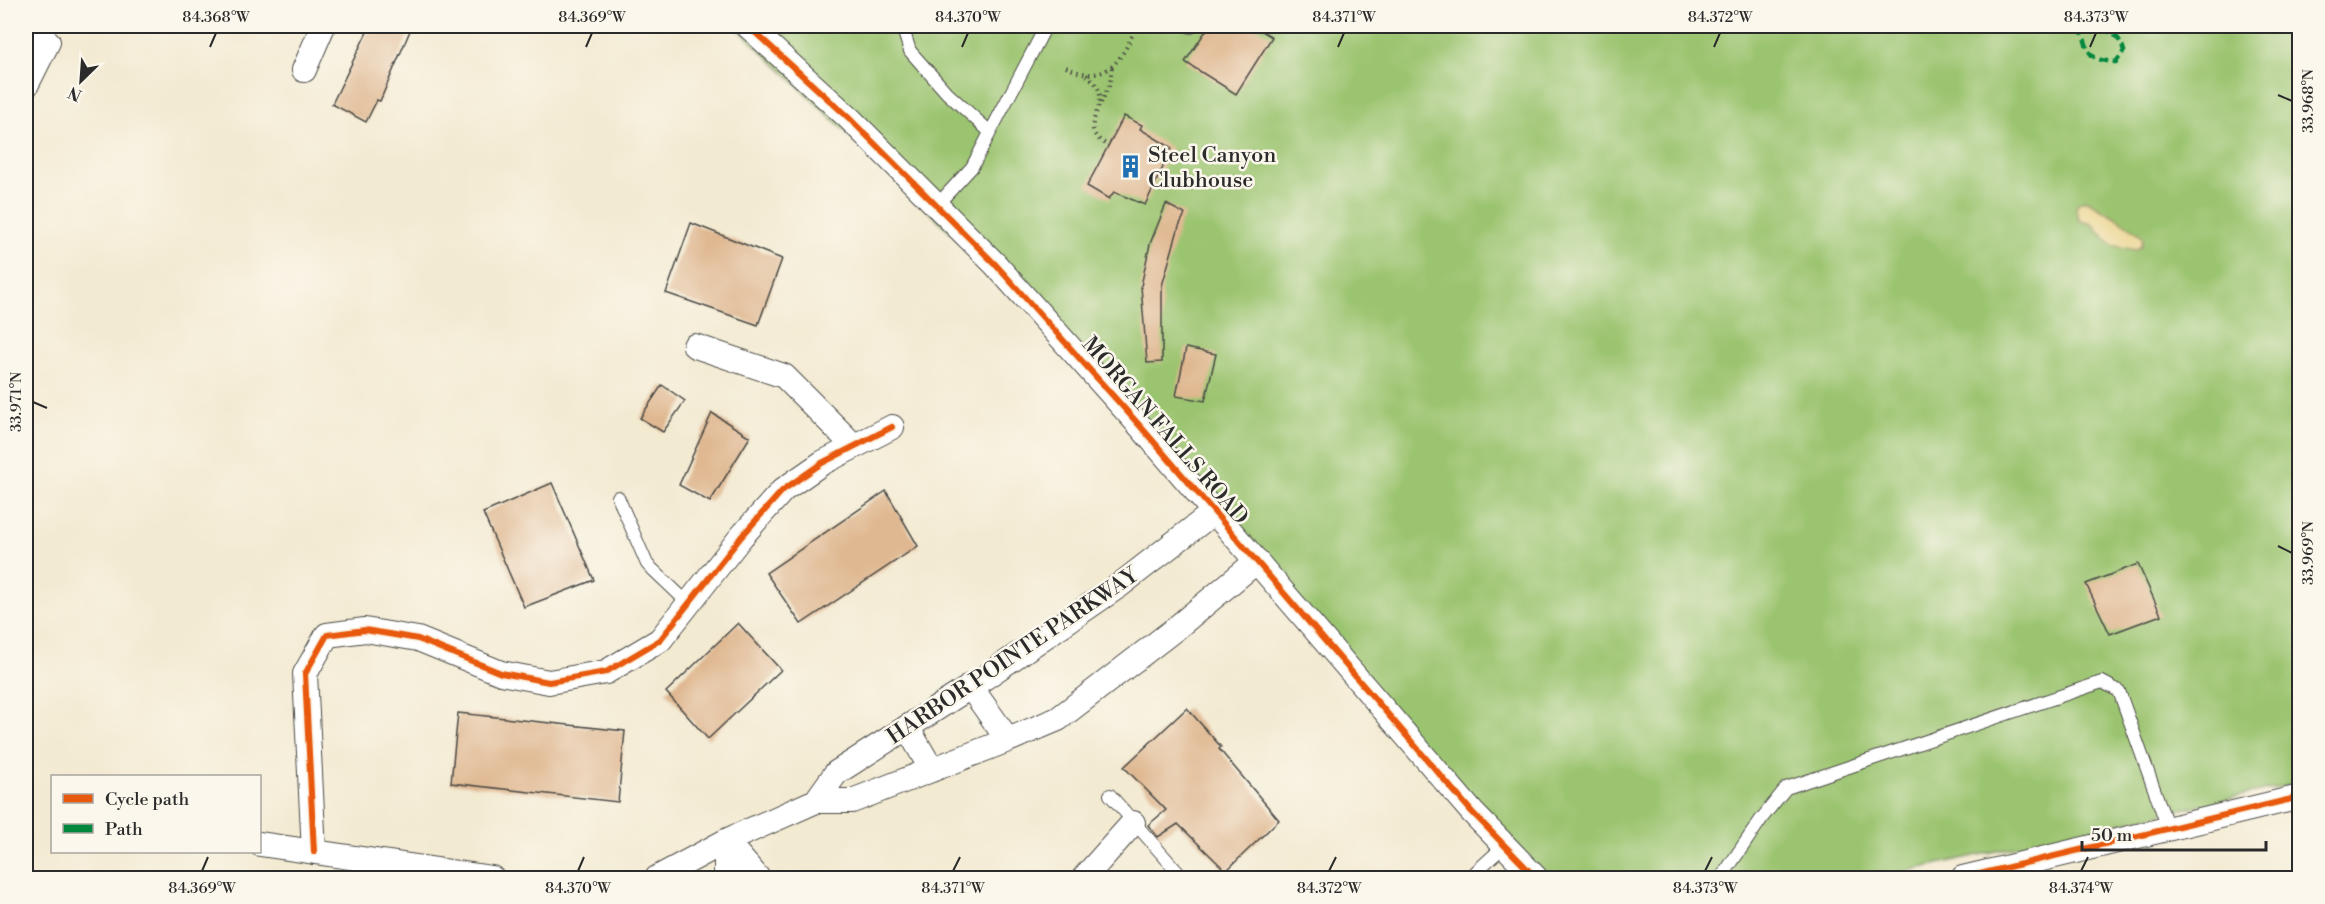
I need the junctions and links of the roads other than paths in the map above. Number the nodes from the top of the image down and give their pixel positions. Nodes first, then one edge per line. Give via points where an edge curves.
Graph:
1 (323, 26) edge
2 (748, 26) edge
3 (902, 26) edge
4 (1046, 26) edge
5 (26, 30) edge
6 (304, 70) dead end
7 (26, 86) edge
8 (990, 132) junction
9 (937, 205) junction
10 (695, 346) dead end
11 (892, 427) dead end
12 (854, 446) junction
13 (618, 497) dead end
14 (1214, 512) junction
15 (1257, 561) junction
16 (688, 603) junction
17 (970, 686) junction
18 (907, 727) junction
19 (1008, 740) junction
20 (932, 770) junction
21 (1110, 795) dead end
22 (2300, 797) edge
23 (816, 801) junction
24 (1133, 823) junction
25 (2168, 828) junction
26 (726, 841) junction
27 (261, 844) edge
28 (1504, 846) junction
29 (314, 852) junction
30 (492, 879) edge
31 (657, 879) edge
32 (726, 879) edge
33 (758, 879) edge
34 (1084, 879) edge
35 (1184, 879) edge
36 (1469, 879) edge
37 (1536, 879) edge
38 (1721, 879) edge
39 (1963, 879) edge

1 - 6 street
2 - 9 street, MORGAN FALLS ROAD
3 - 8 lane via 910,51 947,93
4 - 8 lane
5 - 7 street via 48,42
8 - 9 lane via 972,167
9 - 14 street, MORGAN FALLS ROAD via 995,264
10 - 12 street via 784,376
11 - 12 street
12 - 16 street via 783,490
13 - 16 lane via 647,564
14 - 15 street, MORGAN FALLS ROAD
14 - 17 street, HARBOR POINTE PARKWAY via 1120,585
15 - 19 street, HARBOR POINTE PARKWAY via 1058,719
15 - 28 street, MORGAN FALLS ROAD
16 - 29 street via 660,640 606,672 549,682 501,673 418,639 364,630 327,634 305,674
17 - 18 street, HARBOR POINTE PARKWAY
17 - 19 street
18 - 20 street
18 - 23 street, HARBOR POINTE PARKWAY via 836,773
19 - 20 street, HARBOR POINTE PARKWAY
20 - 23 street, HARBOR POINTE PARKWAY via 852,801
21 - 24 lane
22 - 25 street
23 - 26 street, HARBOR POINTE PARKWAY
24 - 34 street
24 - 35 lane
25 - 38 lane via 2119,691 2102,682 1786,788
25 - 39 street
26 - 31 street, HARBOR POINTE PARKWAY
26 - 32 street
26 - 33 street
27 - 29 street
28 - 36 lane
28 - 37 street, MORGAN FALLS ROAD
29 - 30 street

